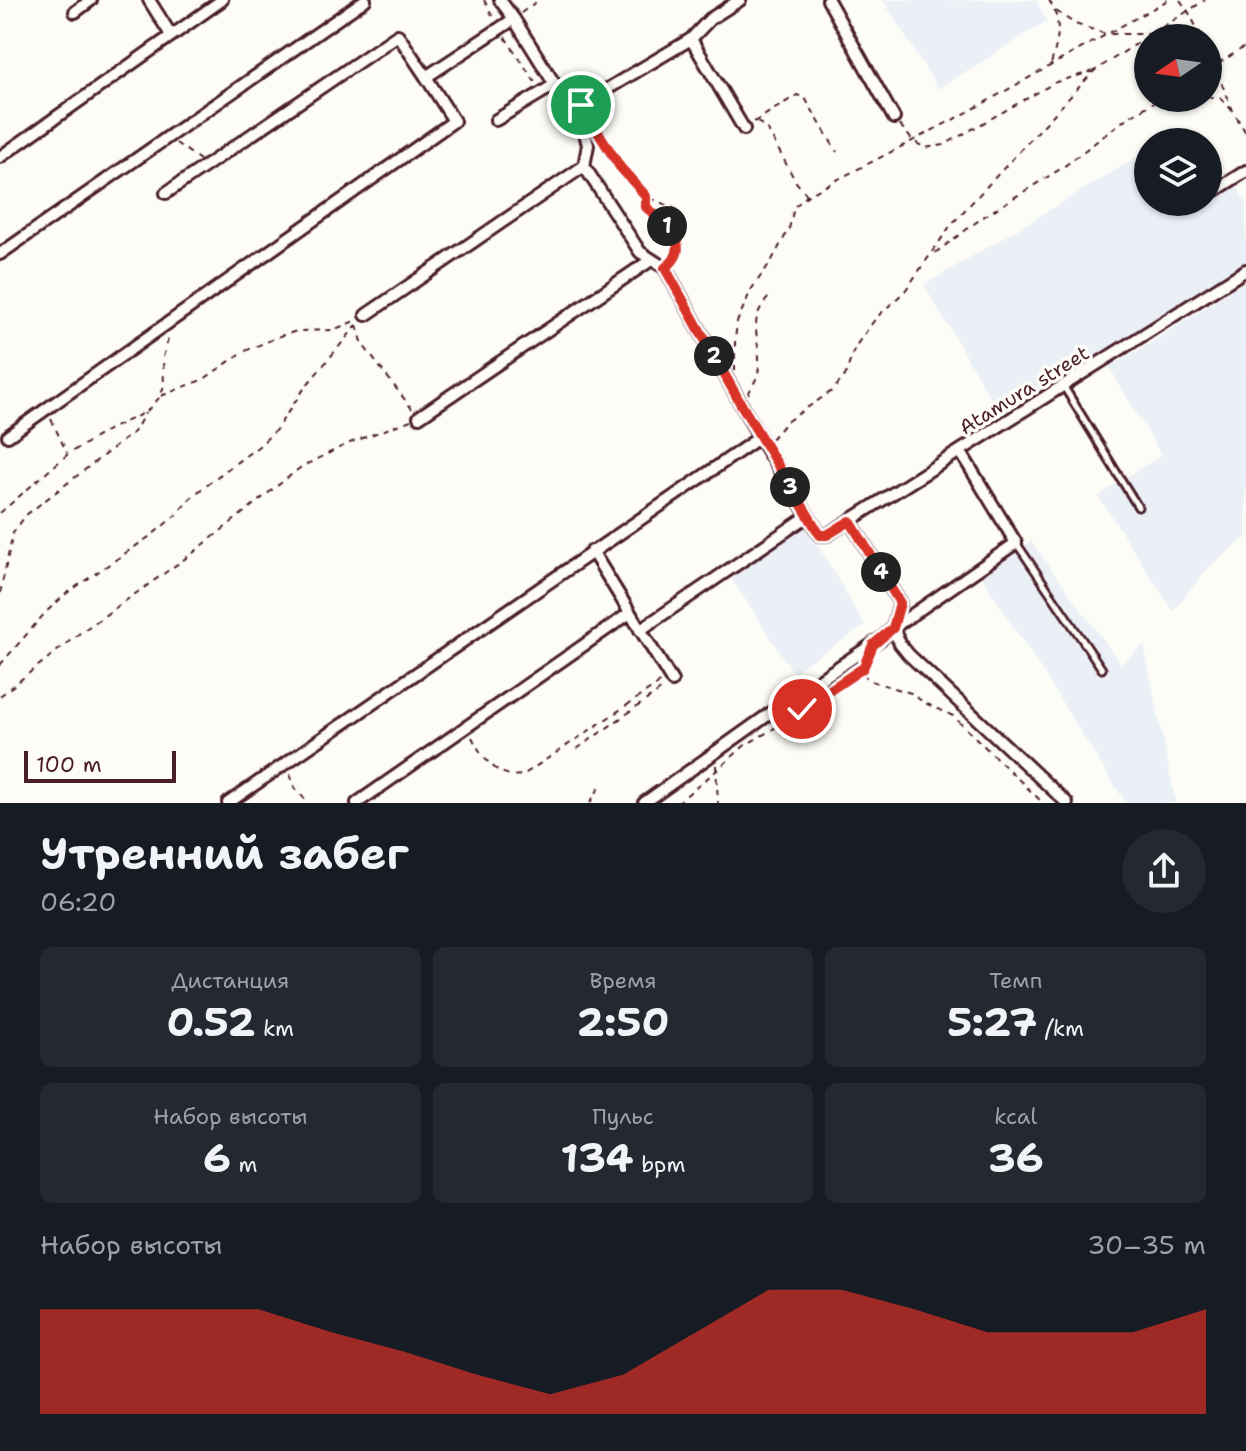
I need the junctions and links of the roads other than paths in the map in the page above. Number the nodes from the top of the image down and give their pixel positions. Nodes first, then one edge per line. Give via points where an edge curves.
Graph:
1 (91, 0) edge
2 (149, 0) edge
3 (222, 0) edge
4 (365, 0) edge
5 (500, 0) edge
6 (740, 0) edge
7 (828, 0) edge
8 (75, 12) dead end
9 (514, 19) junction
10 (171, 35) junction
11 (691, 39) junction
12 (426, 77) junction
13 (556, 84) junction
14 (576, 108) junction
15 (894, 118) road end
16 (496, 120) dead end
17 (744, 129) road end
18 (0, 157) edge
19 (584, 166) junction
20 (1246, 171) edge
21 (1222, 186) edge
22 (166, 193) dead end
23 (0, 254) edge
24 (651, 260) junction
25 (1246, 270) edge
26 (366, 315) road end
27 (1064, 387) junction
28 (419, 417) road end
29 (8, 436) dead end
30 (762, 442) junction
31 (960, 451) junction
32 (1138, 507) dead end
33 (808, 516) junction
34 (850, 521) junction
35 (1016, 543) junction
36 (592, 551) junction
37 (630, 613) junction
38 (893, 628) junction
39 (640, 630) junction
40 (1102, 669) dead end
41 (669, 677) road end
42 (228, 803) edge
43 (357, 803) edge
44 (644, 803) edge
45 (1067, 803) edge

1 - 8 street
2 - 10 street
3 - 10 street
4 - 23 street
5 - 9 street
6 - 11 street
7 - 15 street
9 - 12 street
9 - 13 street
10 - 18 street
11 - 14 street
11 - 17 street
12 - 22 street via 398,35
12 - 29 street via 454,121
13 - 14 street
13 - 16 street
14 - 19 street via 588,145
19 - 24 street via 640,252
19 - 26 street
20 - 21 street
24 - 28 street
24 - 30 street via 665,268
25 - 27 street, Atamura street
27 - 31 street, Atamura street
27 - 32 lane
30 - 33 street
30 - 36 street
31 - 34 street, Atamura street
31 - 35 street
33 - 34 street, Atamura street via 820,535
33 - 39 street
34 - 38 street via 900,603
35 - 38 street
35 - 40 lane
36 - 37 street
36 - 42 street
37 - 39 street
37 - 43 street
38 - 44 street
38 - 45 street via 909,655
39 - 41 street

